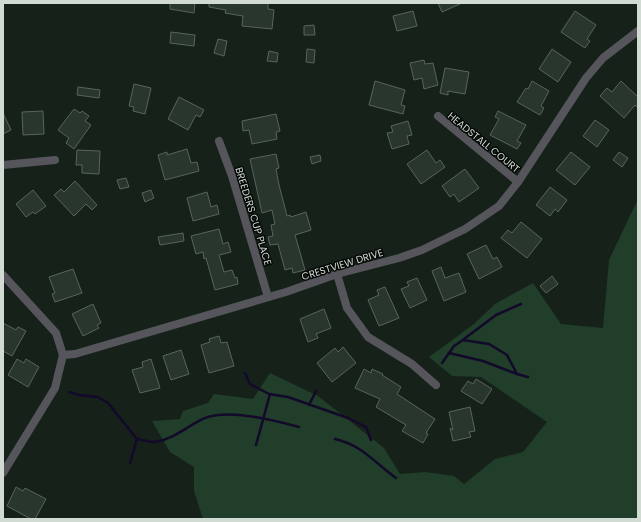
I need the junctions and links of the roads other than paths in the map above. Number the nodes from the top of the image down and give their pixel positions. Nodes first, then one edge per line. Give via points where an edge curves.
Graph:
1 (638, 31) edge
2 (438, 116) dead end
3 (219, 141) dead end
4 (55, 160) dead end
5 (3, 165) edge
6 (518, 182) junction
7 (337, 274) junction
8 (3, 275) edge
9 (268, 298) junction
10 (63, 355) junction
11 (436, 385) dead end
12 (3, 473) edge

1 - 6 street, CRESTVIEW DRIVE via 603,58 586,78
2 - 6 street, HEADSTALL COURT
3 - 9 street, BREEDERS CUP PLACE
4 - 5 street
6 - 7 street, CRESTVIEW DRIVE via 499,206 465,228 422,250
7 - 9 street, CRESTVIEW DRIVE
7 - 11 street via 347,308 368,337 412,364
8 - 10 street via 56,333
9 - 10 street, CRESTVIEW DRIVE via 75,354
10 - 12 street via 56,388

